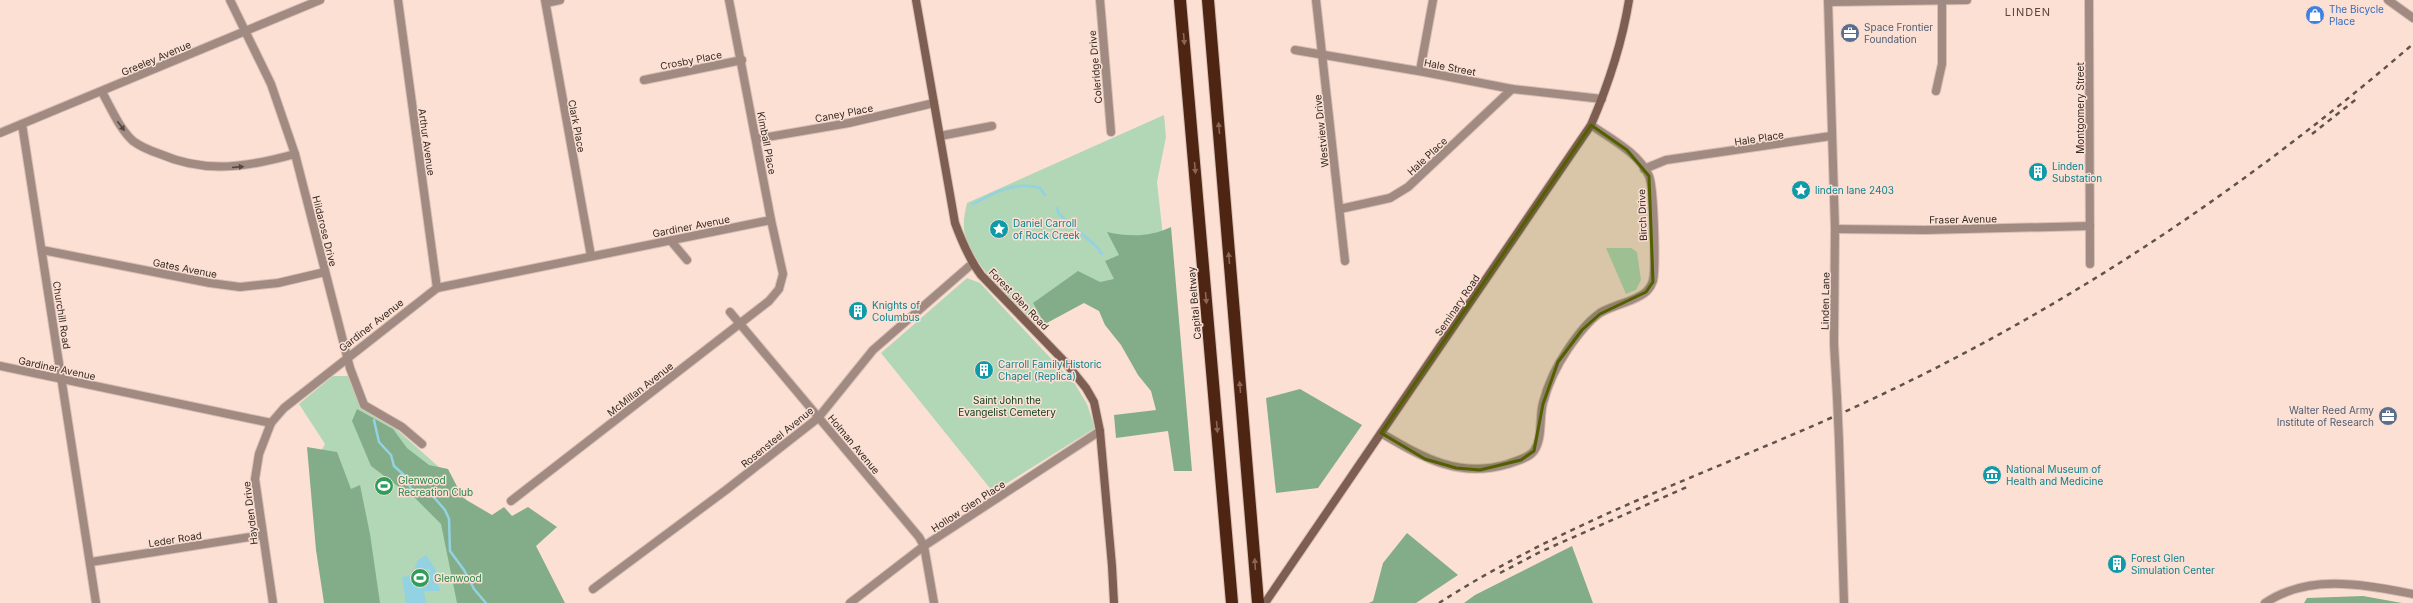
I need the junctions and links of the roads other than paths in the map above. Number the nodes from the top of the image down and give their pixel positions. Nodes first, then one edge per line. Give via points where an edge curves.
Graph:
1 (230, 0) edge
2 (320, 0) edge
3 (398, 0) edge
4 (560, 0) edge
5 (729, 0) edge
6 (916, 0) edge
7 (1100, 0) edge
8 (1180, 0) edge
9 (1208, 0) edge
10 (1316, 0) edge
11 (1433, 0) edge
12 (1628, 0) edge
13 (1959, 0) edge
14 (1967, 0) edge
15 (2090, 0) edge
16 (2388, 0) edge
17 (546, 1) edge
18 (1828, 1) edge
19 (1942, 1) junction
20 (2412, 18) edge
21 (245, 31) junction
22 (1295, 50) dead end
23 (1323, 55) junction
24 (742, 60) junction
25 (1420, 71) junction
26 (644, 80) dead end
27 (1512, 89) junction
28 (1936, 91) dead end
29 (102, 92) junction
30 (1602, 99) junction
31 (934, 103) junction
32 (22, 124) junction
33 (1591, 125) junction
34 (992, 126) dead end
35 (1111, 132) dead end
36 (0, 133) edge
37 (940, 136) junction
38 (1831, 136) junction
39 (756, 139) junction
40 (295, 154) junction
41 (1644, 169) junction
42 (1340, 209) junction
43 (771, 220) junction
44 (2090, 226) junction
45 (1835, 230) junction
46 (671, 241) junction
47 (42, 250) junction
48 (591, 256) junction
49 (687, 260) dead end
50 (1345, 261) dead end
51 (973, 263) junction
52 (2090, 264) dead end
53 (325, 272) junction
54 (436, 288) junction
55 (779, 289) joint
56 (730, 312) dead end
57 (740, 324) junction
58 (348, 356) junction
59 (0, 366) edge
60 (62, 379) junction
61 (818, 418) junction
62 (271, 423) junction
63 (1100, 431) junction
64 (1381, 433) junction
65 (422, 444) dead end
66 (511, 501) dead end
67 (262, 535) junction
68 (924, 546) junction
69 (91, 562) junction
70 (593, 589) dead end
71 (2413, 594) edge
72 (96, 603) edge
73 (273, 603) edge
74 (850, 603) edge
75 (934, 603) edge
76 (1114, 603) edge
77 (1232, 603) edge
78 (1258, 603) edge
79 (1265, 603) edge
80 (1844, 603) edge
81 (2265, 603) edge

1 - 21 street, Hildarose Drive
2 - 21 street, Greeley Avenue
3 - 54 street, Arthur Avenue
4 - 17 street
5 - 24 street, Kimball Place
6 - 31 main road, Forest Glen Road
7 - 35 street, Coleridge Drive
8 -> 77 highway, Capital Beltway
78 -> 9 highway
10 - 23 street, Westview Drive
11 - 25 street
12 - 30 main road, Seminary Road via 1620,46
13 - 14 street
13 - 19 street
15 - 44 street, Montgomery Street
16 - 20 street
17 - 48 street, Clark Place
18 - 19 street
18 - 38 street, Linden Lane
19 - 28 street via 1942,64
21 - 29 street, Greeley Avenue
21 - 40 street, Hildarose Drive via 271,84
22 - 23 street, Hale Street
23 - 25 street, Hale Street
23 - 42 street, Westview Drive
24 - 26 street, Crosby Place
24 - 39 street, Kimball Place
25 - 27 street, Hale Street
27 - 30 street, Hale Street
27 - 42 street, Hale Place via 1408,187 1390,198
29 - 32 street, Greeley Avenue
29 -> 40 street via 118,122 133,141 176,161 206,167 235,167
30 - 33 main road, Seminary Road
31 - 37 main road, Forest Glen Road
31 - 39 street, Caney Place via 849,123
32 - 36 street, Greeley Avenue
32 - 47 street, Churchill Road
33 - 41 street, Birch Drive via 1627,150
33 - 64 main road, Seminary Road
34 - 37 street
37 - 51 main road, Forest Glen Road via 955,223
38 - 41 street, Hale Place via 1666,160
38 - 45 street, Linden Lane
39 - 43 street, Kimball Place
40 - 53 street, Hildarose Drive
41 - 64 street, Birch Drive via 1651,185 1652,284 1646,292 1600,314 1582,330 1558,362 1543,404 1534,451 1521,460 1496,468 1456,468 1425,459
42 - 50 street, Westview Drive
43 - 46 street, Gardiner Avenue
43 - 55 street, Kimball Place via 783,274
44 - 45 street, Fraser Avenue
44 - 52 street, Montgomery Street
45 - 80 street, Linden Lane, bridge via 1834,344
46 - 48 street, Gardiner Avenue
46 - 49 street
47 - 53 street, Gates Avenue via 210,284 240,287 278,283
47 - 60 street, Churchill Road
48 - 54 street, Gardiner Avenue
51 - 61 street, Rosensteel Avenue via 872,350
51 - 63 main road, Forest Glen Road via 1078,376 1094,402
53 - 58 street, Hildarose Drive
54 - 58 street, Gardiner Avenue
55 - 57 street, McMillan Avenue
56 - 57 street, Holman Avenue
57 - 61 street, Holman Avenue
57 - 66 street, McMillan Avenue
58 - 62 street, Gardiner Avenue via 284,408
58 - 65 street, Hildarose Drive via 364,405 402,427
59 - 60 street, Gardiner Avenue
60 - 62 street, Gardiner Avenue
60 - 69 street, Churchill Road
61 - 68 street, Holman Avenue
61 - 70 street, Rosensteel Avenue
62 - 67 street, Hayden Drive via 258,454 255,479
63 - 68 street, Hollow Glen Place
63 - 76 main road, Forest Glen Road
64 - 79 main road, Seminary Road
67 - 69 street, Leder Road
67 - 73 street, Hayden Drive
68 - 74 street, Hollow Glen Place
68 - 75 street, Holman Avenue
69 - 72 street, Churchill Road
71 - 81 street via 2359,584 2330,583 2289,591

